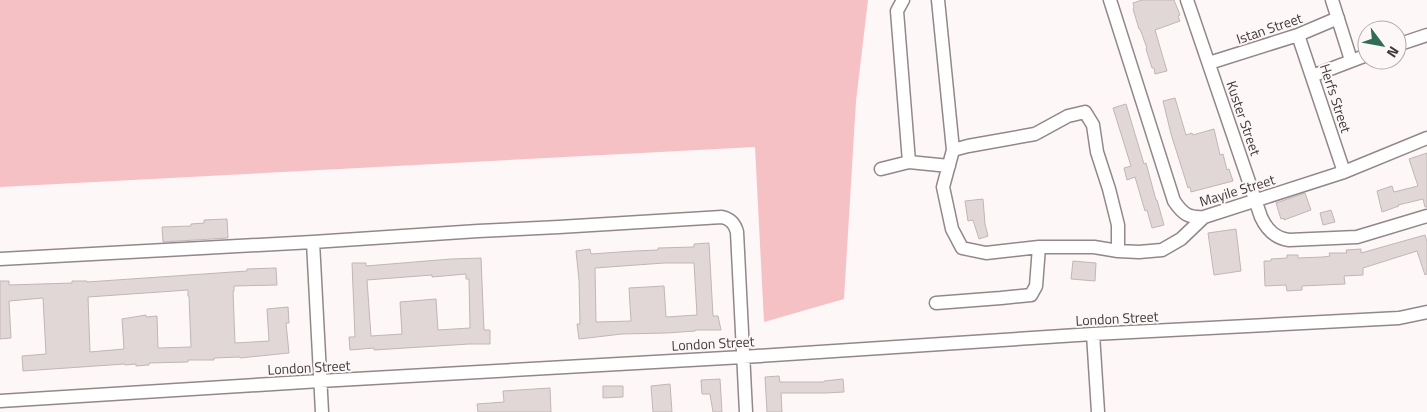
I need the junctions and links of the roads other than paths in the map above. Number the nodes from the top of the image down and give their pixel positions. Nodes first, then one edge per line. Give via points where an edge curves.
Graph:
1 (903, 0) edge
2 (938, 0) edge
3 (1110, 0) edge
4 (1187, 0) edge
5 (1332, 0) edge
6 (1338, 18) junction
7 (1298, 35) junction
8 (1427, 35) edge
9 (1407, 42) edge
10 (1357, 58) edge
11 (1351, 60) junction
12 (1209, 63) junction
13 (1312, 76) junction
14 (1427, 138) edge
15 (953, 150) junction
16 (909, 162) junction
17 (949, 166) junction
18 (881, 170) dead end
19 (1344, 172) junction
20 (1256, 200) junction
21 (1427, 216) edge
22 (1204, 217) junction
23 (313, 242) junction
24 (1039, 247) junction
25 (1118, 251) junction
26 (0, 259) edge
27 (936, 303) dead end
28 (1427, 312) edge
29 (1093, 334) junction
30 (743, 357) junction
31 (320, 381) junction
32 (0, 400) edge
33 (322, 412) edge
34 (746, 412) edge
35 (1098, 412) edge

1 - 16 street via 897,11
2 - 15 street
3 - 22 street, Mayile Street via 1174,201 1187,215
4 - 12 street, Kuster Street
5 - 6 street, Herfs Street
6 - 7 street, Istan Street
6 - 11 street, Herfs Street
7 - 12 street, Istan Street
7 - 13 street, Herfs Street
8 - 9 street
10 - 11 street
11 - 13 street
12 - 20 street, Kuster Street
13 - 19 street, Herfs Street
14 - 19 street, Mayile Street
15 - 17 street
15 - 25 street via 1035,134 1068,116 1085,112 1092,126 1118,225
16 - 17 street
16 - 18 street
17 - 24 street via 943,187 952,229 962,248 986,253
19 - 20 street, Mayile Street
20 - 21 street, Kuster Street via 1265,226 1281,239 1289,240 1357,237
20 - 22 street, Mayile Street
22 - 25 street via 1181,239 1162,250
23 - 26 street
23 - 30 street via 727,218 737,232
23 - 31 street
24 - 25 street via 1094,247
24 - 27 street via 1036,286 1032,295
28 - 29 street, London Street via 1399,318
29 - 30 street, London Street
29 - 35 street
30 - 31 street, London Street
30 - 34 street
31 - 32 street, London Street
31 - 33 street

